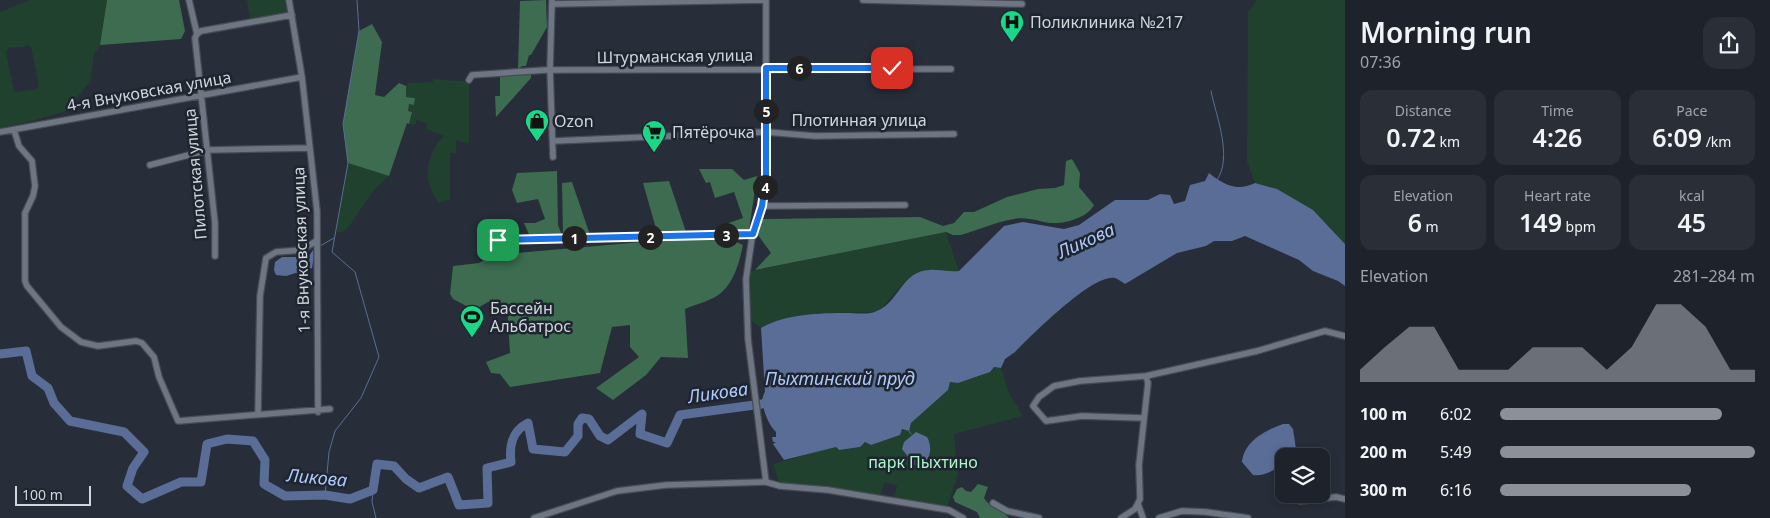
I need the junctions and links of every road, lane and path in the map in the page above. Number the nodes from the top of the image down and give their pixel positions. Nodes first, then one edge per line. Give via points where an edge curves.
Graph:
1 (190, 0) edge
2 (289, 0) edge
3 (765, 0) edge
4 (863, 0) edge
5 (553, 2) edge
6 (1022, 4) dead end
7 (292, 15) junction
8 (196, 34) junction
9 (766, 68) junction
10 (951, 69) dead end
11 (550, 72) junction
12 (302, 77) junction
13 (469, 80) dead end
14 (201, 96) junction
15 (14, 130) junction
16 (0, 132) edge
17 (766, 132) junction
18 (954, 134) dead end
19 (553, 141) junction
20 (310, 148) junction
21 (208, 150) junction
22 (553, 157) dead end
23 (150, 165) dead end
24 (905, 205) dead end
25 (762, 206) junction
26 (753, 234) junction
27 (498, 240) dead end
28 (316, 241) junction
29 (215, 256) dead end
30 (1345, 336) edge
31 (1146, 376) junction
32 (330, 409) dead end
33 (318, 412) junction
34 (258, 414) junction
35 (1143, 418) junction
36 (766, 482) junction
37 (1330, 498) edge
38 (1345, 499) edge
39 (993, 504) dead end
40 (1138, 504) junction
41 (534, 518) edge
42 (963, 518) edge
43 (1039, 518) edge
44 (1122, 518) edge
45 (1143, 518) edge
46 (1159, 518) edge
47 (1248, 518) edge

1 - 8 street, Пилотская улица
2 - 7 street, 1-я Внуковская улица
3 - 5 street
3 - 9 street
4 - 6 street
5 - 11 street
7 - 8 street
7 - 12 street, 1-я Внуковская улица
8 - 14 street, Пилотская улица
9 - 10 street, Штурманская улица
9 - 11 street, Штурманская улица
9 - 17 street
11 - 13 street, Штурманская улица via 495,72 472,75
11 - 19 street
12 - 14 street, 4-я Внуковская улица
12 - 20 street, 1-я Внуковская улица
14 - 15 street, 4-я Внуковская улица
14 - 21 street, Пилотская улица
15 - 16 street, 4-я Внуковская улица
15 - 34 street via 19,146 32,161 35,186 25,213 25,281 61,326 81,342 98,346 142,343 154,357 178,421
17 - 18 street, Плотинная улица via 815,136
17 - 19 street, Плотинная улица
17 - 25 street
19 - 22 street
20 - 21 street
20 - 28 street, 1-я Внуковская улица
21 - 23 street
21 - 29 street, Пилотская улица
24 - 25 street
25 - 26 street
26 - 27 street
26 - 36 street via 746,279 748,339
28 - 33 street, 1-я Внуковская улица
28 - 34 street via 302,250 276,252 266,258 262,275
30 - 31 street via 1325,331 1257,351
31 - 35 street
31 - 35 street via 1054,386 1044,392 1033,406 1046,421 1082,416
32 - 33 street
33 - 34 street
35 - 40 street
36 - 41 street via 666,485 617,492
36 - 42 street via 948,510
37 - 38 street
39 - 43 street via 1007,511
40 - 44 street
40 - 45 street
46 - 47 street via 1190,512

